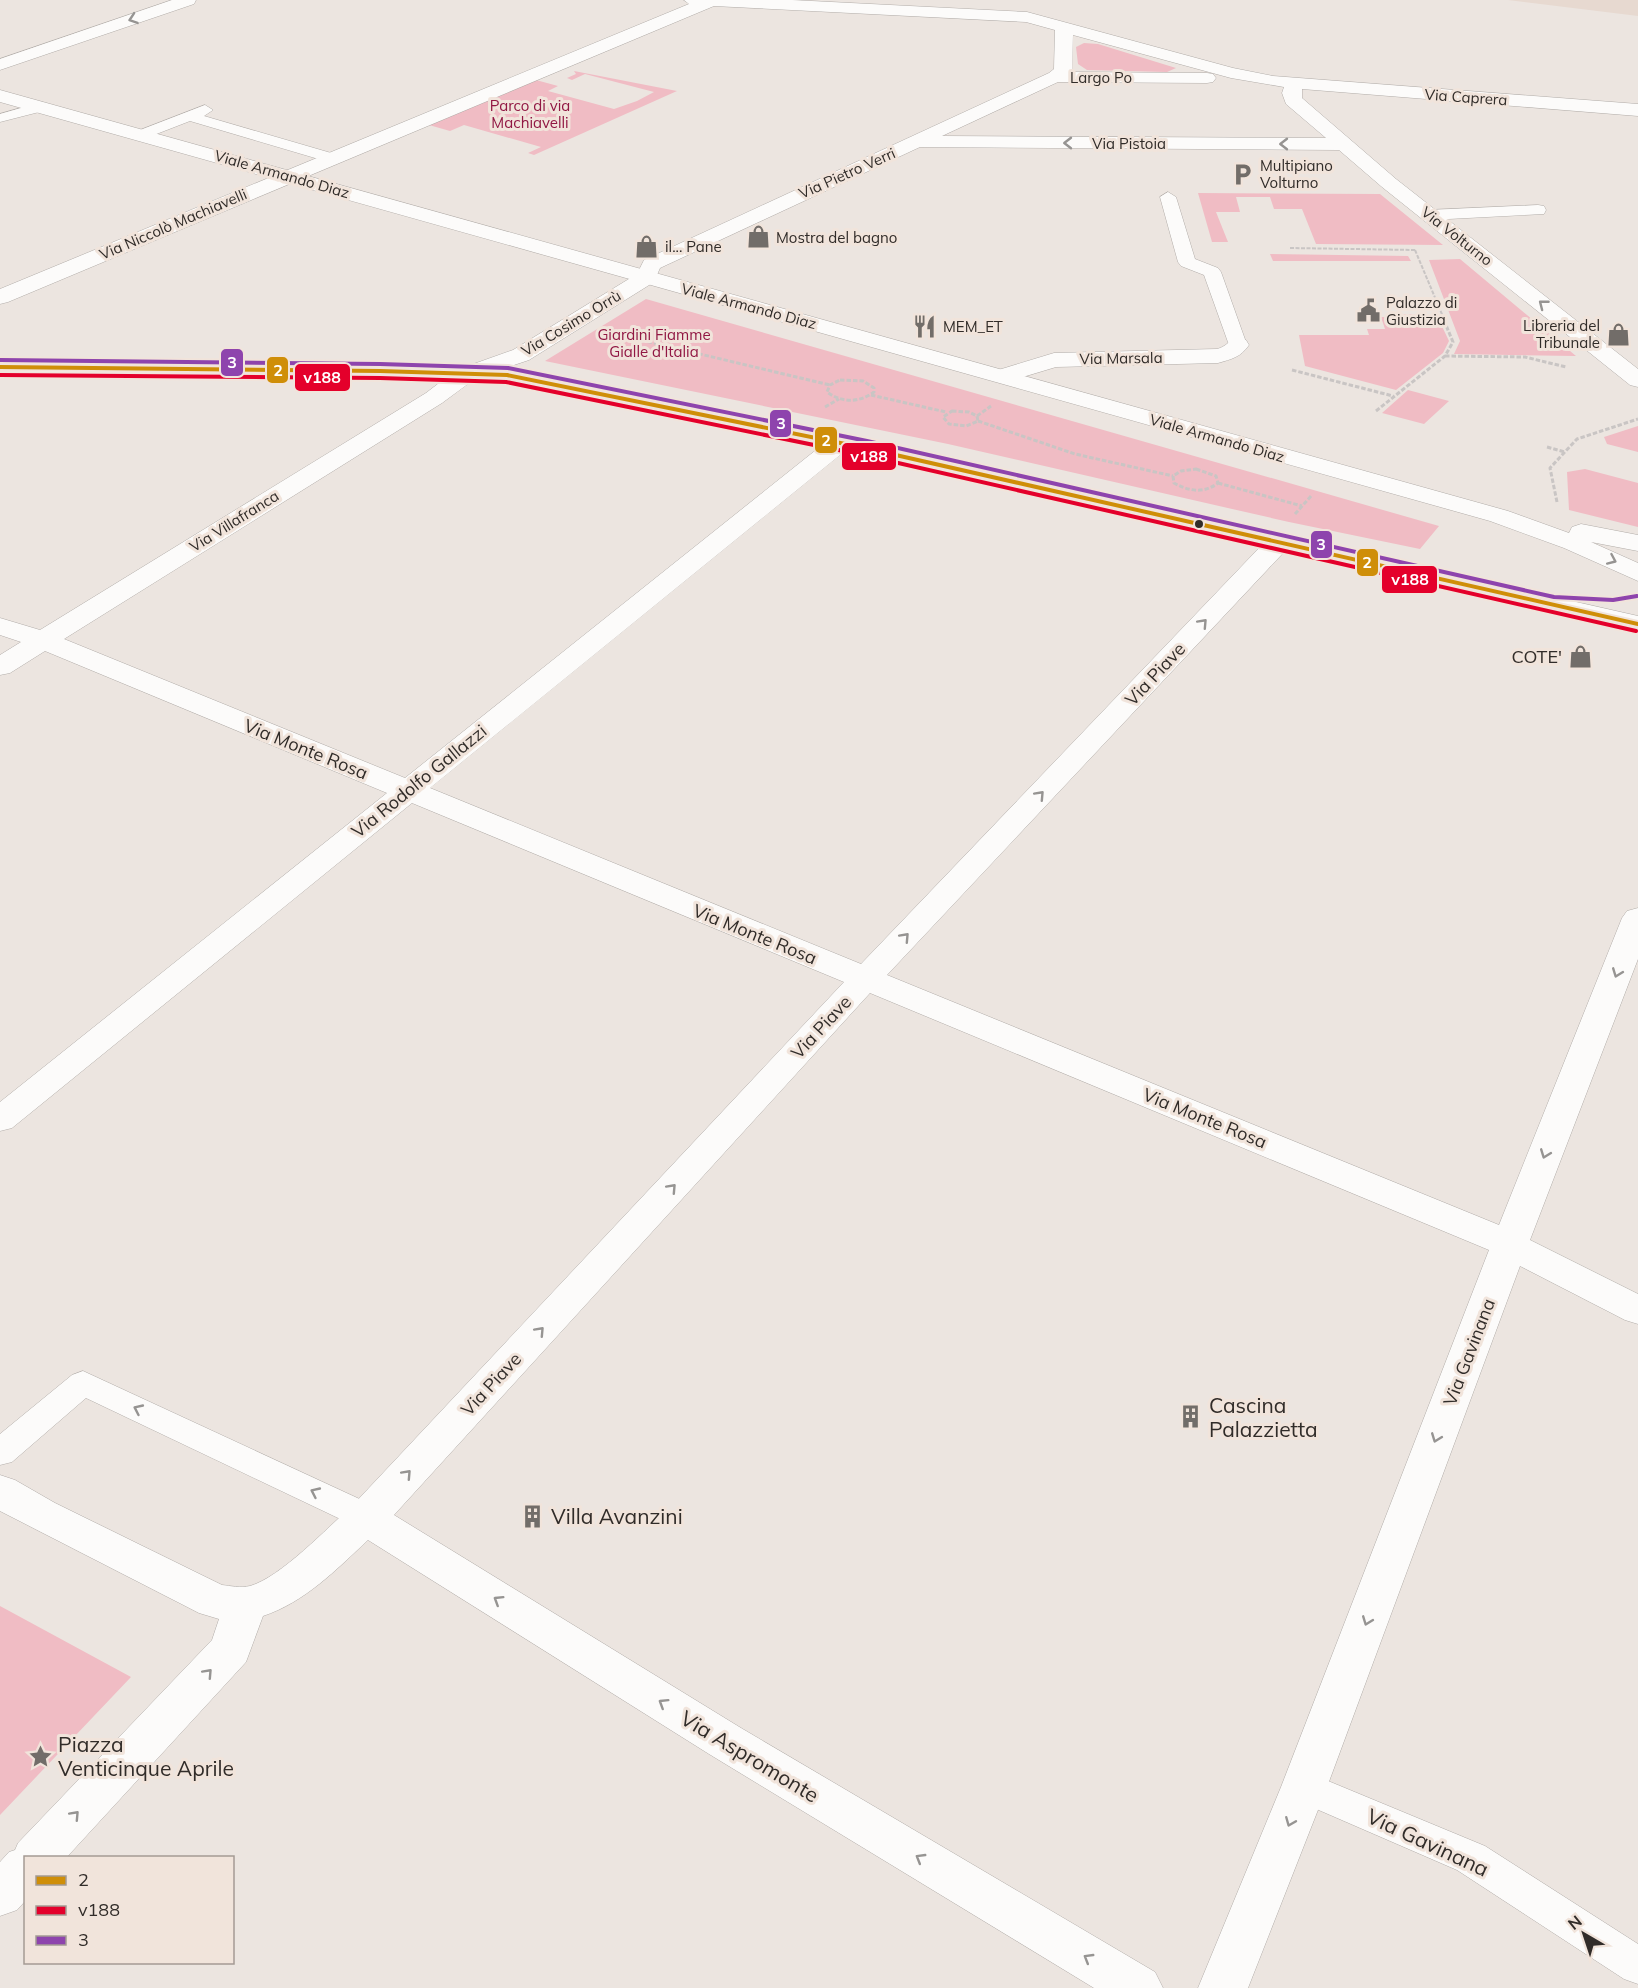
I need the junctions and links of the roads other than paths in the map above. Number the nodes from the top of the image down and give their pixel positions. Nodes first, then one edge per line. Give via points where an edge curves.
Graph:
1 (188, 0) edge
2 (692, 0) edge
3 (712, 1) edge
4 (1064, 27) junction
5 (0, 65) edge
6 (1239, 75) junction
7 (1055, 77) junction
8 (1295, 83) junction
9 (0, 96) edge
10 (42, 107) junction
11 (222, 110) dead end
12 (1638, 110) edge
13 (189, 116) junction
14 (2, 118) dead end
15 (141, 135) junction
16 (325, 138) dead end
17 (916, 142) junction
18 (1343, 144) junction
19 (300, 148) junction
20 (332, 158) junction
21 (288, 176) junction
22 (1168, 197) dead end
23 (1538, 210) dead end
24 (1429, 215) junction
25 (619, 269) junction
26 (646, 277) junction
27 (597, 283) dead end
28 (578, 295) dead end
29 (0, 297) edge
30 (1238, 345) joint
31 (1630, 348) dead end
32 (1601, 349) junction
33 (0, 367) edge
34 (466, 374) junction
35 (1003, 376) junction
36 (1638, 380) edge
37 (840, 443) junction
38 (1499, 516) junction
39 (1284, 532) junction
40 (1638, 543) edge
41 (1638, 573) edge
42 (1638, 603) edge
43 (1553, 604) junction
44 (1638, 624) edge
45 (0, 626) edge
46 (42, 640) junction
47 (0, 667) edge
48 (408, 790) junction
49 (1638, 918) edge
50 (865, 979) junction
51 (0, 1120) edge
52 (1509, 1246) junction
53 (1638, 1310) edge
54 (0, 1453) edge
55 (0, 1491) edge
56 (367, 1517) junction
57 (245, 1604) junction
58 (1304, 1787) junction
59 (36, 1856) edge
60 (24, 1869) edge
61 (0, 1894) edge
62 (1638, 1965) edge
63 (1138, 1988) edge
64 (1223, 1988) edge

1 -> 5 street
2 - 3 street
3 - 4 street via 1028,17
3 - 20 street, Via Niccolò Machiavelli
4 - 6 street, Largo Po
4 - 7 street, Largo Po via 1062,71
6 - 7 street, Largo Po
6 - 8 street, Largo Po
7 - 17 street, Via Pietro Verri
8 - 12 street, Via Caprera
8 - 18 street, Via Volturno via 1293,100
9 - 10 street, Viale Armando Diaz
10 - 14 lane
10 - 15 street, Viale Armando Diaz
11 - 13 lane via 213,107
13 - 15 lane
13 - 19 lane
15 - 21 street, Viale Armando Diaz
16 - 19 lane
18 -> 17 street, Via Pistoia
17 - 26 street, Via Pietro Verri via 651,264
18 - 24 street, Via Volturno
19 - 20 lane
20 - 21 street, Via Niccolò Machiavelli
21 - 25 street, Viale Armando Diaz
21 - 29 street, Via Niccolò Machiavelli
22 - 30 lane via 1186,262 1212,272
23 - 24 lane
32 -> 24 street, Via Volturno
25 - 26 street, Viale Armando Diaz
25 - 27 street, Via Cosimo Orrù
26 - 34 street, Via Cosimo Orrù via 521,355
26 - 35 street, Viale Armando Diaz
28 - 34 street, Via Cosimo Orrù via 474,361
30 - 35 street, Via Marsala via 1232,352 1218,356 1054,360
31 - 32 street
32 - 36 street, Via Volturno
33 - 34 street
34 - 37 street via 507,375
34 - 46 street, Via Villafranca via 434,398
35 - 38 street, Viale Armando Diaz
37 - 39 street
37 - 48 street, Via Rodolfo Gallazzi
38 - 40 street, Viale Armando Diaz
38 -> 41 street, Viale Armando Diaz via 1573,543
39 - 43 street
50 -> 39 street, Via Piave
42 - 43 street via 1613,608
43 - 44 street
45 - 46 street, Via Monte Rosa
46 - 47 street, Via Villafranca
46 - 48 street, Via Monte Rosa
48 - 50 street, Via Monte Rosa
48 - 51 street, Via Rodolfo Gallazzi
49 -> 52 street, Via Gavinana
50 - 52 street, Via Monte Rosa via 1470,1226
56 -> 50 street, Via Piave
52 - 53 street, Via Monte Rosa
52 -> 58 street, Via Gavinana
56 -> 54 lane via 83,1383
55 - 57 street via 214,1601
56 - 57 street via 278,1590
63 -> 56 street, Via Aspromonte via 725,1741
59 -> 57 street via 231,1648
58 - 62 lane, Via Gavinana via 1471,1858
58 -> 64 street, Via Gavinana
60 - 61 street

